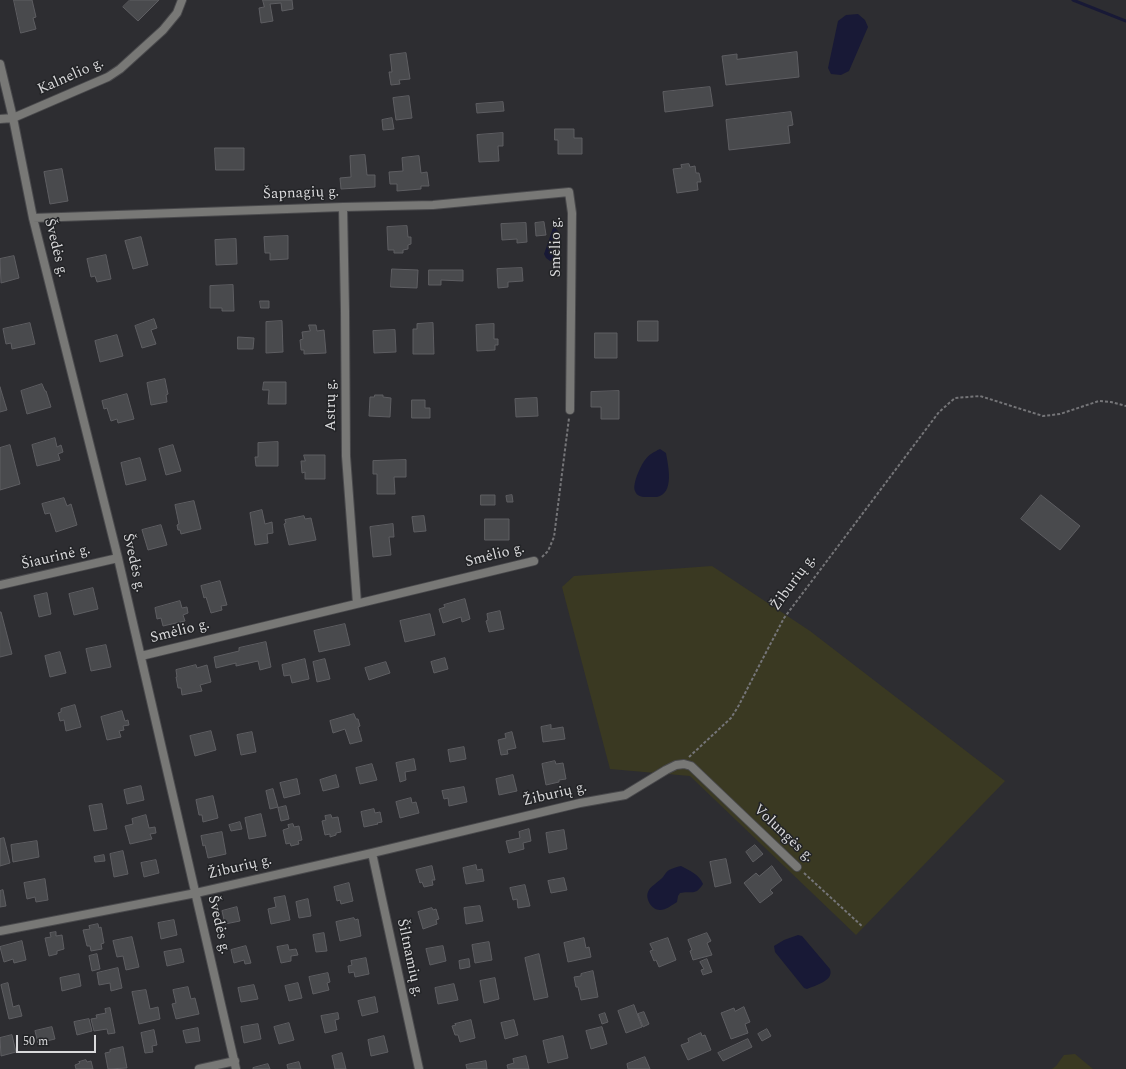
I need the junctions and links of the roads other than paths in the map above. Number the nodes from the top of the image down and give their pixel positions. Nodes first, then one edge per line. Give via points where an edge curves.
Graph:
1 (182, 0) edge
2 (0, 64) edge
3 (13, 118) junction
4 (0, 120) edge
5 (569, 192) joint
6 (343, 207) junction
7 (33, 218) junction
8 (570, 410) road end
9 (118, 558) junction
10 (534, 562) road end
11 (0, 585) edge
12 (357, 603) junction
13 (141, 656) junction
14 (684, 764) joint
15 (372, 853) junction
16 (797, 867) road end
17 (196, 893) junction
18 (0, 931) edge
19 (236, 1065) edge
20 (199, 1069) edge
21 (419, 1069) edge

1 - 3 street, Kalnelio g. via 177,13 163,30 108,77
2 - 3 street, Švedės g.
3 - 4 street, Kalnelio g.
3 - 7 street, Švedės g.
5 - 6 street, Šapnagių g. via 433,205
5 - 8 street, Smėlio g. via 572,213
6 - 7 street, Šapnagių g.
6 - 12 street, Astrų g. via 346,456
7 - 9 street, Švedės g.
9 - 11 street, Šiaurinė g.
9 - 13 street, Švedės g.
10 - 12 street, Smėlio g.
12 - 13 street, Smėlio g.
13 - 17 street, Švedės g.
14 - 15 street, Žiburių g. via 666,770 625,795 580,803
14 - 16 street, Volungės g. via 691,766
15 - 17 street, Žiburių g.
15 - 21 street, Šiltnamių g.
17 - 18 street, Žiburių g.
17 - 19 street, Švedės g.
19 - 20 street

